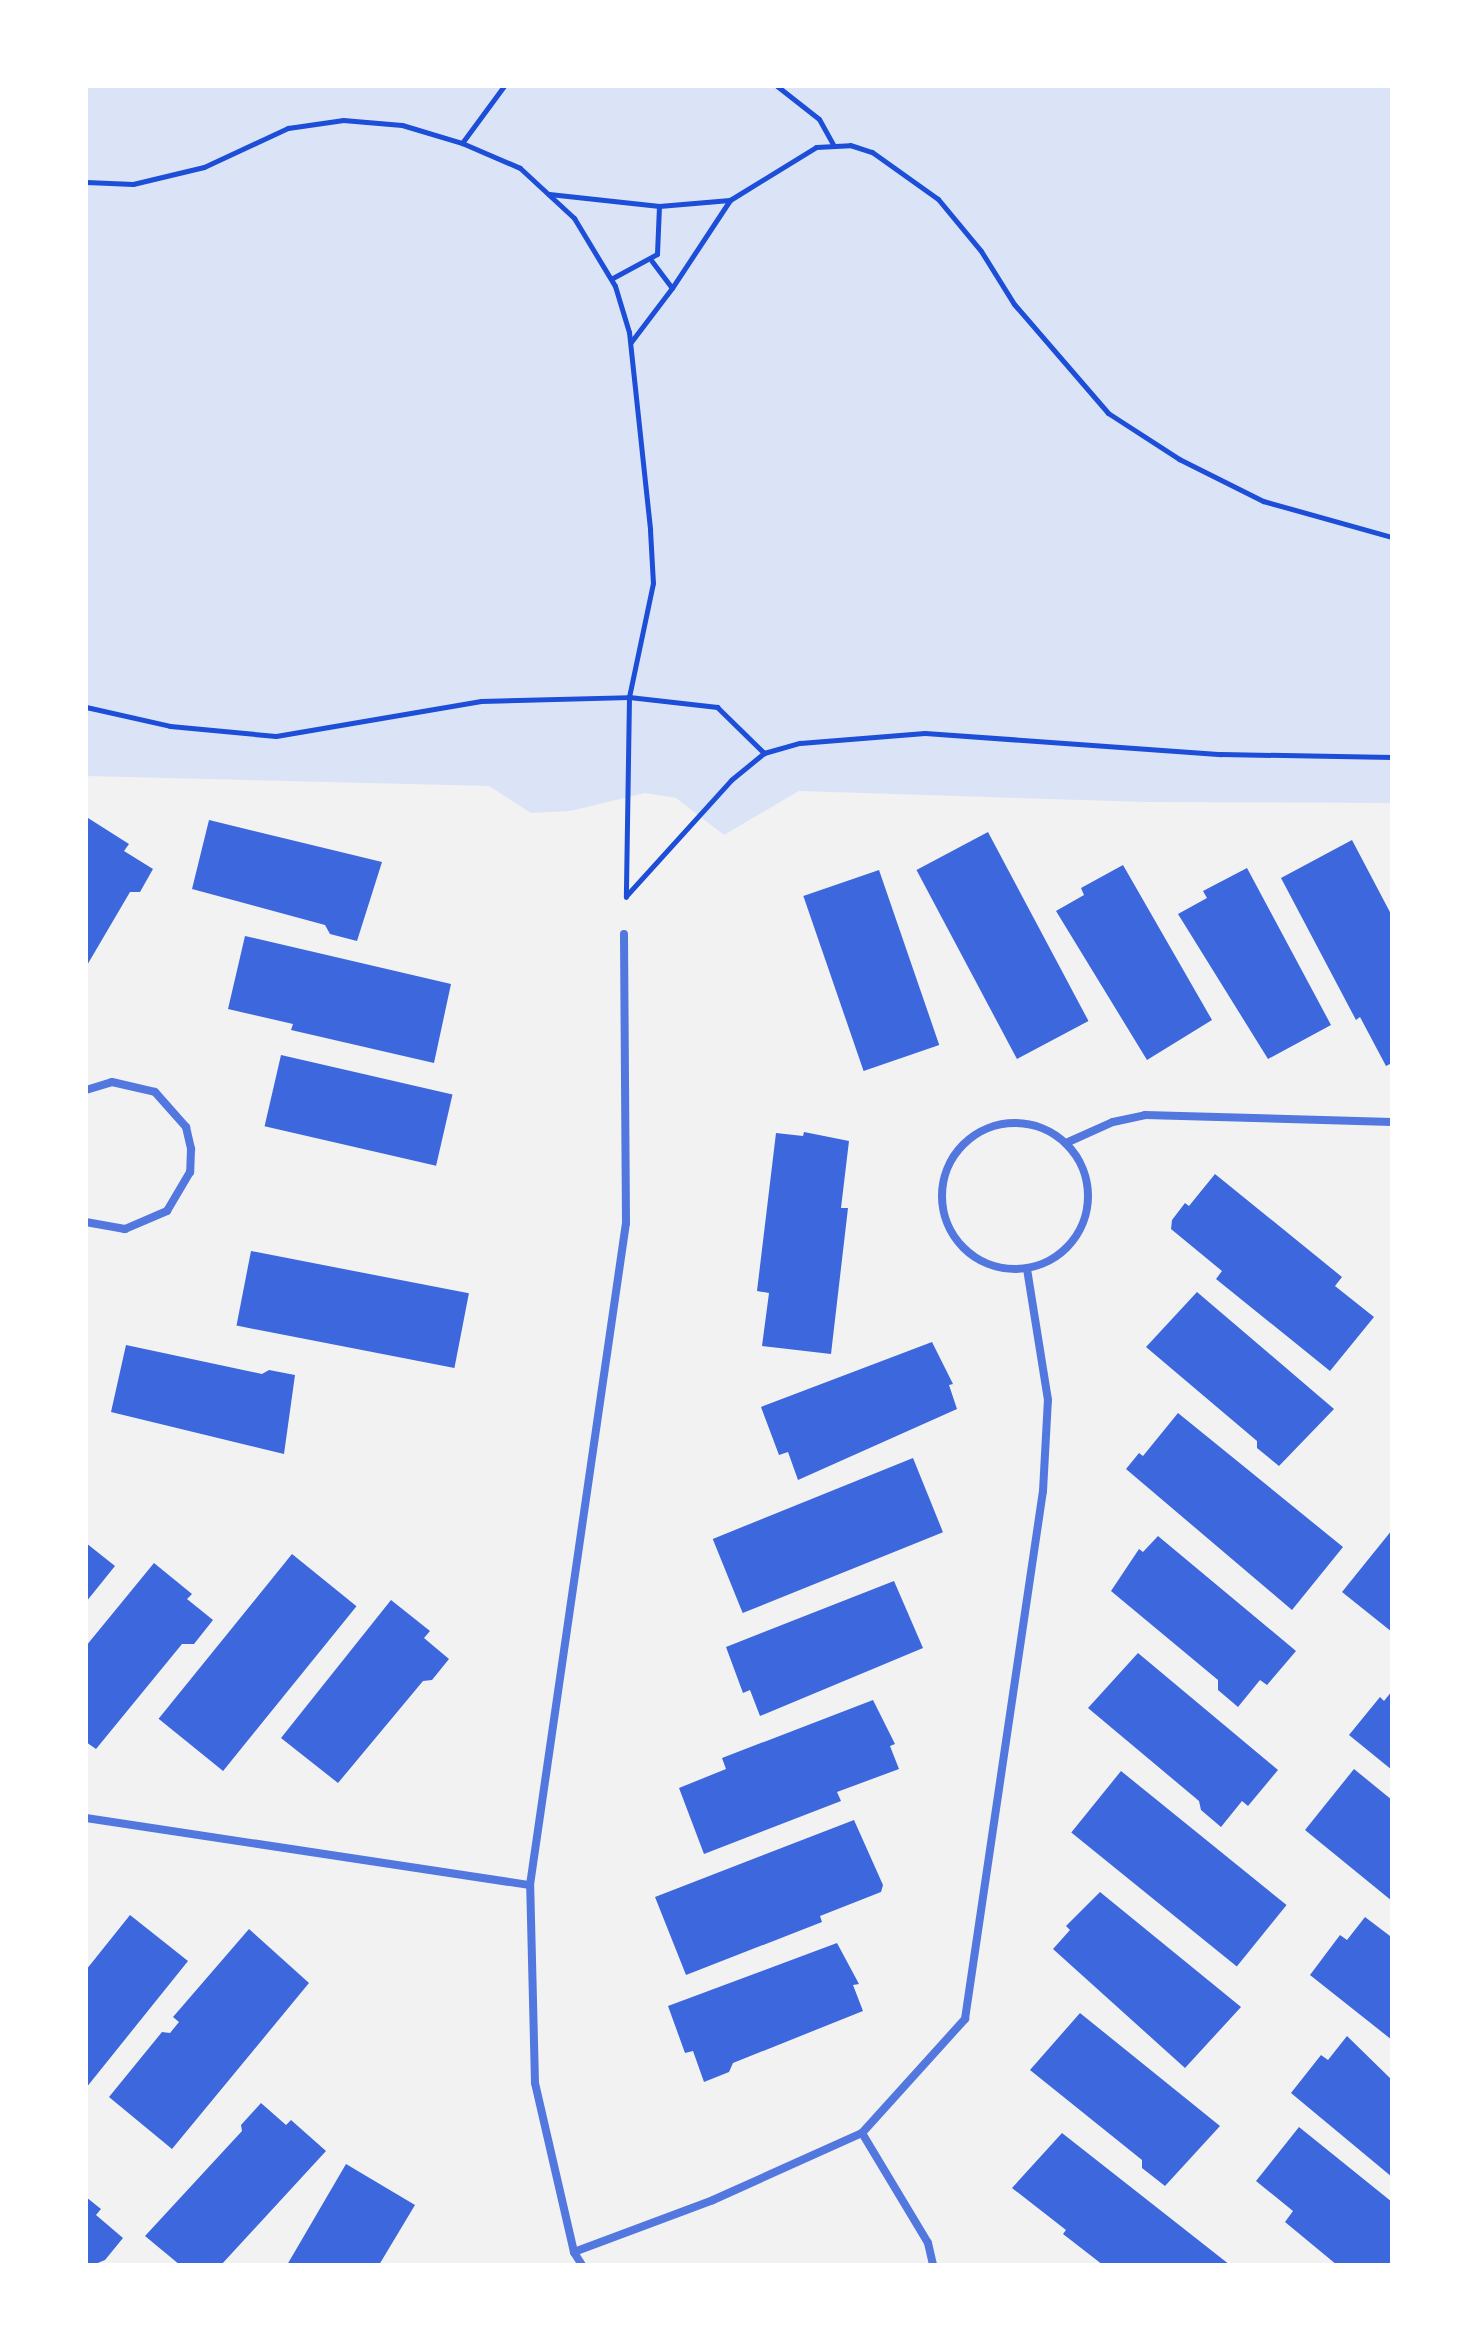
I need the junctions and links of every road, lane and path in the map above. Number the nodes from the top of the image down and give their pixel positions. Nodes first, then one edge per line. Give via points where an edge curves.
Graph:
1 (504, 86) edge
2 (777, 86) edge
3 (462, 143) junction
4 (833, 144) junction
5 (86, 182) edge
6 (548, 193) junction
7 (730, 200) junction
8 (659, 206) junction
9 (652, 261) junction
10 (611, 279) junction
11 (672, 288) junction
12 (631, 343) junction
13 (1392, 537) edge
14 (629, 697) junction
15 (86, 707) edge
16 (764, 753) junction
17 (1392, 757) edge
18 (626, 897) junction
19 (624, 934) joint
20 (86, 1090) edge
21 (1392, 1122) edge
22 (1066, 1143) junction
23 (86, 1222) edge
24 (1027, 1269) junction
25 (86, 1818) edge
26 (530, 1885) junction
27 (862, 2133) junction
28 (574, 2252) junction
29 (582, 2265) edge
30 (933, 2265) edge

1 - 3 path
2 - 4 path via 819,119
3 - 5 path via 402,125 343,120 288,128 204,167 147,181
3 - 6 path via 520,168
4 - 7 path via 816,147
4 - 13 path via 872,152 938,199 981,251 1014,304 1108,413 1179,459 1263,501
6 - 8 path
6 - 10 path via 574,218
7 - 8 path
7 - 11 path
8 - 9 path
9 - 10 path
9 - 11 path
10 - 12 path
11 - 12 path
12 - 14 path via 653,583
14 - 15 path via 481,701 276,736 170,726
14 - 16 path via 717,707
14 - 18 path
16 - 17 path via 816,741 925,733 1221,754
16 - 18 path via 731,780
18 - 19 path
19 - 26 street via 626,1223
20 - 23 street via 112,1082 155,1092 186,1127 191,1149 190,1172 167,1211 125,1229
21 - 22 street via 1145,1115 1113,1122
22 - 24 street via 1080,1161 1088,1206 1068,1248
22 - 24 street via 1048,1129 1003,1123 962,1144 942,1185 943,1208 964,1249 1004,1269
24 - 27 street via 1048,1400 1043,1491 965,2019
25 - 26 street
26 - 28 street via 535,2083
27 - 28 street via 713,2200
27 - 30 street via 928,2243
28 - 29 street

